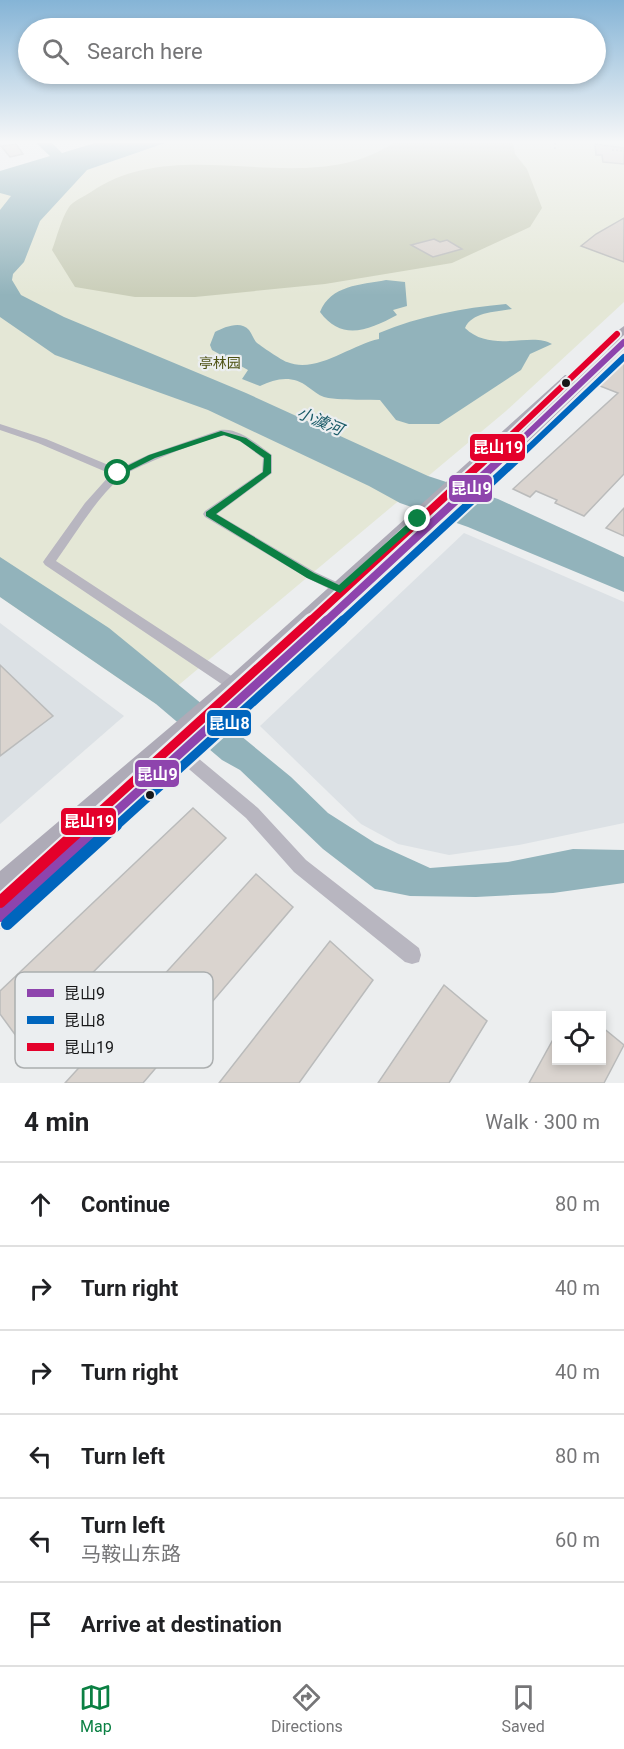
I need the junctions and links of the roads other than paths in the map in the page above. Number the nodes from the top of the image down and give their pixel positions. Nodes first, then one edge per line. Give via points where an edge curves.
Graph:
1 (624, 328) edge
2 (624, 342) edge
3 (0, 426) edge
4 (118, 473) junction
5 (468, 480) junction
6 (425, 522) junction
7 (340, 590) junction
8 (234, 685) junction
9 (181, 753) junction
10 (0, 887) edge
11 (0, 916) edge
12 (412, 955) dead end

1 - 5 main road
2 - 5 main road
3 - 4 street
4 - 7 street via 224,432 243,439 268,457 267,473 209,514
4 - 8 street via 49,562
5 - 6 main road
6 - 7 main road
6 - 9 main road
7 - 8 main road
8 - 10 main road
9 - 11 main road
9 - 12 street via 252,813 300,866

